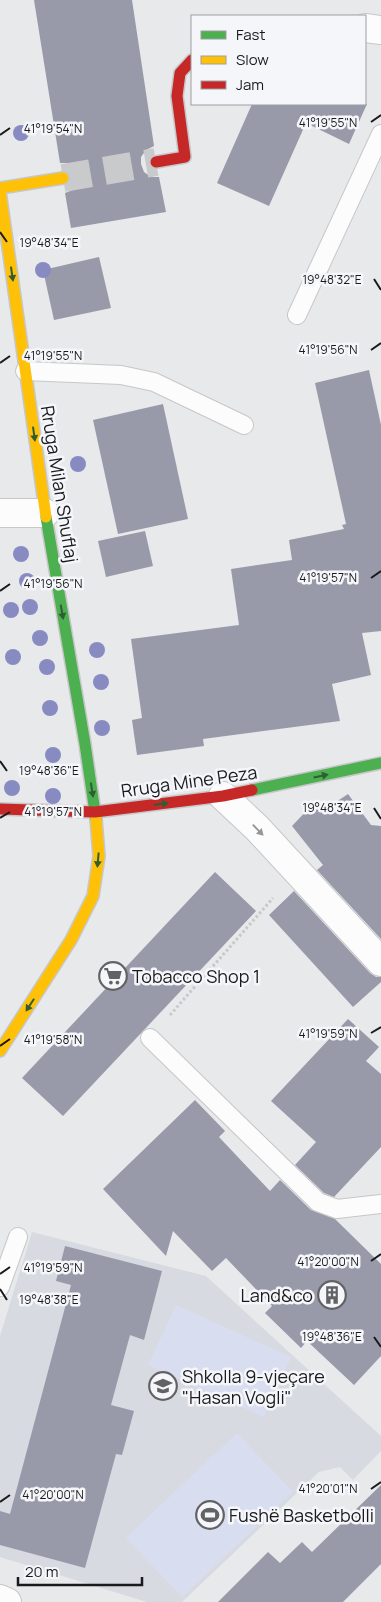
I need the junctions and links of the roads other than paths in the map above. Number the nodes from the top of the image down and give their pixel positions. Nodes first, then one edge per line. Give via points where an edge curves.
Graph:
1 (366, 28) edge
2 (381, 30) edge
3 (191, 61) edge
4 (381, 134) edge
5 (156, 162) tunnel mouth
6 (63, 178) tunnel mouth
7 (0, 189) edge
8 (297, 315) dead end
9 (26, 371) junction
10 (244, 425) dead end
11 (0, 513) edge
12 (45, 513) junction
13 (381, 763) edge
14 (223, 796) junction
15 (0, 809) edge
16 (95, 812) junction
17 (381, 962) edge
18 (150, 1038) road end
19 (0, 1051) edge
20 (381, 1204) edge
21 (18, 1237) dead end
22 (0, 1286) edge
23 (0, 1599) edge
24 (7, 1602) edge

1 - 2 street
3 - 5 street via 180,73 177,96 185,157
4 - 8 lane
6 - 7 street
7 -> 9 street, Rruga Milan Shuflaj
9 - 10 lane via 121,375 154,382
9 -> 12 street, Rruga Milan Shuflaj
11 - 12 street
12 -> 16 street, Rruga Milan Shuflaj
14 -> 13 street, Rruga Mine Peza
16 -> 14 street, Rruga Mine Peza
14 -> 17 street via 257,828
15 - 16 street, Rruga Mine Peza
16 -> 19 street, Rruga Milan Shuflaj via 99,856 93,896 71,940
18 - 20 lane via 318,1202 337,1209
21 - 22 lane
23 - 24 street

